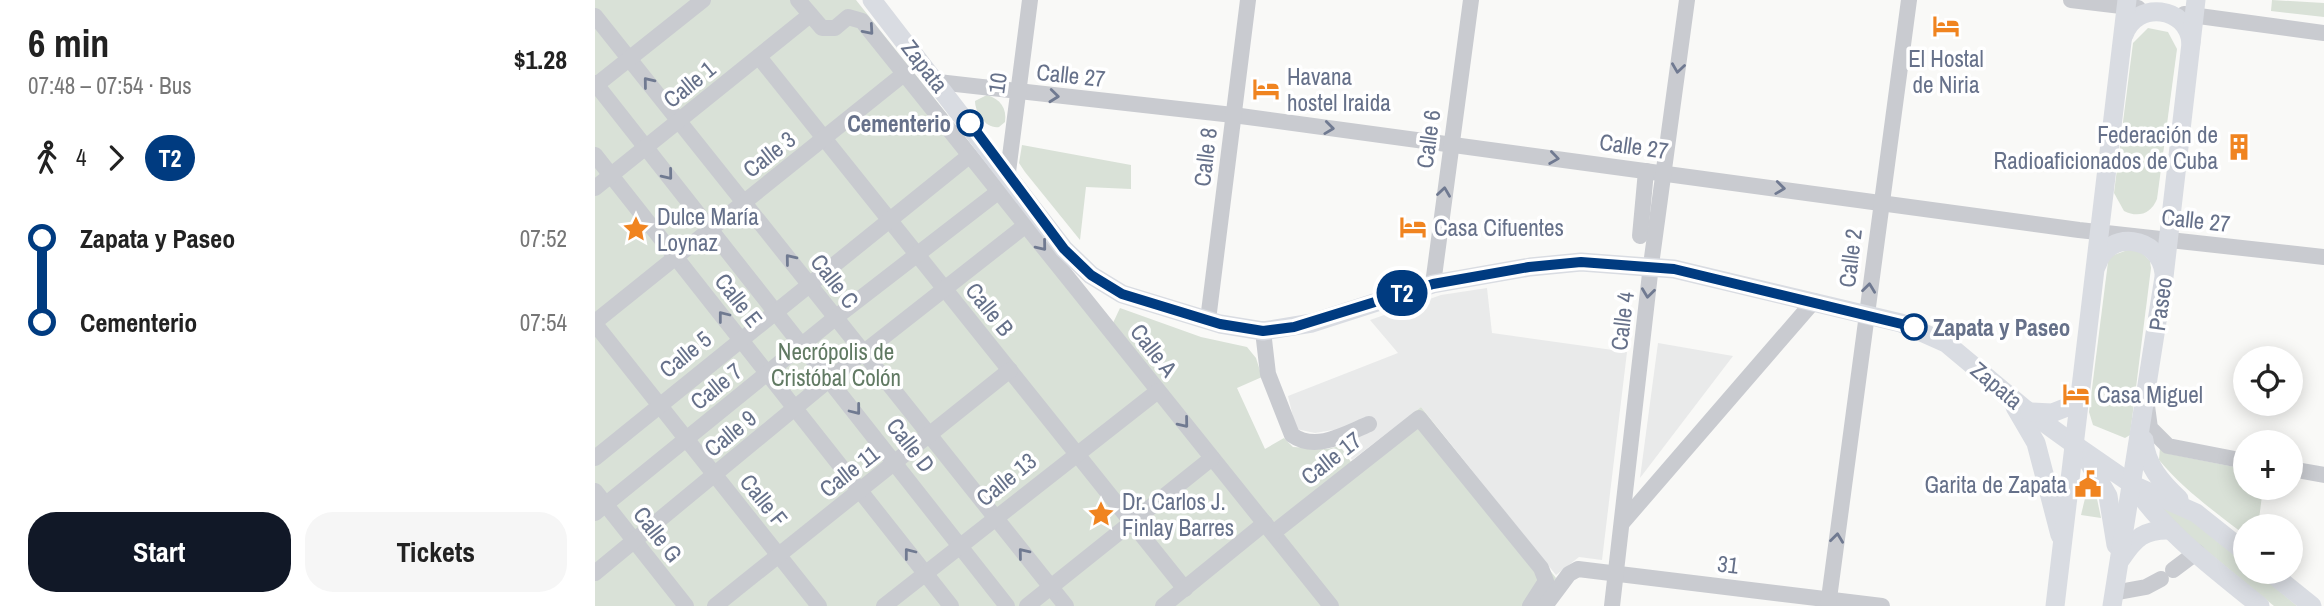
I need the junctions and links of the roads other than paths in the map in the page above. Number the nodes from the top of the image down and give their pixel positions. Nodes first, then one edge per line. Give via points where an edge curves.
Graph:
1 (703, 0) edge
2 (798, 0) edge
3 (872, 0) edge
4 (1030, 0) edge
5 (1248, 0) edge
6 (1471, 0) edge
7 (1687, 0) edge
8 (1909, 0) edge
9 (2071, 0) edge
10 (2127, 3) edge
11 (2164, 4) edge
12 (2195, 7) edge
13 (810, 15) junction
14 (595, 16) edge
15 (2324, 33) edge
16 (2122, 39) junction
17 (2192, 47) junction
18 (759, 57) junction
19 (629, 58) junction
20 (905, 73) junction
21 (937, 82) junction
22 (595, 85) edge
23 (1019, 92) junction
24 (1233, 115) junction
25 (679, 121) junction
26 (826, 138) junction
27 (1450, 144) junction
28 (646, 148) junction
29 (595, 155) edge
30 (969, 156) junction
31 (1646, 171) junction
32 (1007, 172) junction
33 (1663, 173) junction
34 (611, 176) junction
35 (595, 188) edge
36 (998, 192) junction
37 (1881, 201) junction
38 (744, 203) junction
39 (2103, 205) junction
40 (2171, 213) junction
41 (889, 219) junction
42 (1026, 225) junction
43 (711, 229) junction
44 (2100, 232) junction
45 (1641, 234) junction
46 (2135, 236) junction
47 (2168, 239) junction
48 (917, 255) junction
49 (676, 257) junction
50 (2324, 257) edge
51 (1651, 265) junction
52 (2095, 271) junction
53 (2164, 277) junction
54 (809, 283) junction
55 (1433, 284) junction
56 (945, 290) junction
57 (1814, 302) junction
58 (775, 310) junction
59 (1867, 314) junction
60 (835, 318) junction
61 (1208, 320) junction
62 (595, 323) edge
63 (1263, 331) junction
64 (740, 338) junction
65 (803, 345) junction
66 (864, 354) junction
67 (1010, 370) junction
68 (768, 373) junction
69 (831, 378) junction
70 (2000, 389) junction
71 (1158, 391) junction
72 (2146, 401) junction
73 (2080, 402) junction
74 (660, 405) junction
75 (796, 409) junction
76 (2030, 412) junction
77 (1369, 424) dead end
78 (930, 436) junction
79 (687, 439) junction
80 (2075, 445) junction
81 (1076, 452) junction
82 (595, 458) edge
83 (1212, 458) junction
84 (2233, 459) edge
85 (896, 463) junction
86 (2303, 471) edge
87 (715, 475) junction
88 (2324, 475) edge
89 (2133, 485) junction
90 (860, 490) junction
91 (595, 491) edge
92 (600, 509) edge
93 (2196, 513) junction
94 (995, 517) junction
95 (1130, 521) junction
96 (1622, 523) junction
97 (1269, 528) junction
98 (2171, 530) junction
99 (634, 541) junction
100 (2233, 542) edge
101 (960, 545) junction
102 (2063, 547) junction
103 (2197, 552) junction
104 (780, 556) junction
105 (2118, 563) junction
106 (1616, 572) junction
107 (595, 573) edge
108 (925, 573) junction
109 (2285, 584) edge
110 (1051, 587) junction
111 (1185, 589) junction
112 (2112, 600) edge
113 (1829, 603) edge
114 (685, 606) edge
115 (715, 606) edge
116 (819, 606) edge
117 (884, 606) edge
118 (951, 606) edge
119 (1007, 606) edge
120 (1027, 606) edge
121 (1066, 606) edge
122 (1163, 606) edge
123 (1331, 606) edge
124 (1530, 606) edge
125 (1545, 606) edge
126 (1612, 606) edge
127 (1882, 606) edge
128 (2055, 606) edge
129 (2260, 606) edge
130 (2312, 606) edge

1 - 19 street
2 - 13 street
3 - 21 main road, Zapata
4 - 23 street, 10
5 - 24 street, Calle 8
6 - 27 street, Calle 6
7 -> 33 street, Calle 4
8 - 37 street, Calle 2
9 - 10 street
10 - 11 street
10 - 16 main road
11 - 12 street
11 - 16 main road via 2133,20
11 - 17 main road via 2187,27
12 - 15 street
12 - 17 main road, Paseo
13 - 18 street, Calle 1
13 -> 20 street, Calle A via 828,30 848,18 862,21
14 - 19 street, Calle C
16 - 39 main road
17 - 40 main road, Paseo
18 - 25 street, Calle 1
18 - 26 street, Calle B
19 - 22 street
25 -> 19 street, Calle C
20 - 26 street, Calle 3
20 - 30 street, Calle A
21 - 23 street, Calle 27
21 - 32 main road, Zapata
22 - 28 street, Calle D
23 -> 24 street, Calle 27
23 - 32 street, 10
24 -> 27 street, Calle 27
24 - 61 street, Calle 8
25 - 28 street, Calle 1
25 - 38 street, Calle C
26 - 38 street, Calle 3
26 - 41 street, Calle B
27 -> 31 street, Calle 27
55 -> 27 street, Calle 6
28 - 34 street, Calle 1
28 -> 43 street, Calle D
29 - 34 street, Calle E
30 - 36 street, Calle A
30 - 41 street, Calle 5
31 - 33 street, Calle 27
31 - 45 street
32 - 61 main road, Zapata via 1064,249 1099,280 1122,294
33 -> 37 street, Calle 27
33 - 45 street, Calle 4
34 - 35 street, Calle 1
34 - 49 street, Calle E
36 - 42 street, Calle A
36 - 48 street, Calle 7
37 - 44 street, Calle 27
59 -> 37 street, Calle 2
38 - 43 street, Calle 3
54 -> 38 street, Calle C
39 - 44 main road
39 - 46 main road via 2114,226
40 - 46 main road via 2157,231
40 - 47 main road, Paseo
41 - 48 street, Calle B
41 - 54 street, Calle 5
42 - 56 street, Calle 9
42 -> 71 street, Calle A
43 - 49 street, Calle 3
43 - 58 street, Calle D
44 - 46 street, Calle 27
44 - 52 main road
45 - 51 street, Calle 4
46 - 47 street, Calle 27
47 - 50 street, Calle 27
47 - 53 main road, Paseo
48 - 56 street, Calle B
48 - 60 street, Calle 7
49 - 62 street, Calle 3
64 -> 49 street, Calle E
51 - 55 main road, Zapata via 1546,265
51 - 57 main road, Zapata
51 -> 96 street, Calle 4
52 - 53 main road via 2105,250 2134,241 2153,249
52 - 73 main road
53 - 72 main road, Paseo
54 - 58 street, Calle 5
54 - 60 street, Calle C
55 - 63 main road, Zapata via 1313,323
56 - 66 street, Calle 9
56 - 67 street, Calle B
57 - 59 main road, Zapata
57 - 96 street
58 - 64 street, Calle 5
58 - 65 street, Calle D
59 - 70 main road, Zapata via 1937,338
113 -> 59 street, Calle 2
60 - 65 street, Calle 7
60 - 66 street, Calle C
61 - 63 main road, Zapata
62 - 74 street, Calle F
63 - 77 street via 1268,374 1292,435 1307,442 1329,440
64 - 68 street, Calle E
64 - 74 street, Calle 5
65 - 68 street, Calle 7
65 - 69 street, Calle D
66 - 69 street, Calle 9
66 - 78 street, Calle C
67 - 78 street, Calle 11
67 - 81 street, Calle B
68 - 75 street, Calle E
68 - 79 street, Calle 7
69 - 75 street, Calle 9
69 -> 85 street, Calle D
70 - 76 main road, Zapata
70 - 102 main road via 2036,443
71 - 81 street, Calle 13
71 -> 83 street, Calle A
72 - 84 street via 2150,428 2168,446
72 - 89 main road, Paseo
72 - 93 main road via 2145,455 2163,483
73 - 76 main road via 2052,413
73 - 80 main road
74 - 79 street, Calle F
74 - 82 street, Calle 5
75 - 87 street, Calle 9
75 - 90 street, Calle E
76 - 80 main road, Zapata
78 - 85 street, Calle 11
78 - 94 street, Calle C
79 - 87 street, Calle F
79 - 92 street, Calle 7
80 - 89 main road, Zapata
80 - 102 main road
80 - 105 main road via 2108,496
81 - 94 street, Calle 13
81 - 95 street, Calle B
83 - 95 street
83 - 97 street, Calle A
85 - 90 street, Calle 11
85 - 101 street, Calle D
86 - 88 street
87 - 99 street, Calle 9
87 - 104 street, Calle F
89 - 93 main road, Zapata
89 - 98 main road, Zapata
89 - 105 main road, Paseo
90 - 104 street, Calle 11
108 -> 90 street, Calle E
91 - 92 street, Calle G
92 - 99 street, Calle G
93 - 100 main road, Zapata
94 - 101 street, Calle 13
110 -> 94 street, Calle C
95 - 110 street
95 - 111 street, Calle B
96 - 106 street, Calle 4
97 - 111 street, Calle 17
97 - 123 street, Calle A
97 - 124 street, Calle 17 via 1419,418 1541,568 1546,581
98 - 103 main road, Zapata
98 - 105 main road via 2146,531
99 - 107 street, Calle 9
99 - 114 street, Calle G
101 - 108 street, Calle 13
101 - 119 street, Calle D
102 - 128 main road
103 - 112 street via 2147,587
103 - 129 main road, Zapata
104 - 115 street, Calle 11
104 - 116 street, Calle F
105 - 112 main road, Paseo
106 - 113 street, 31
106 - 125 street, 31 via 1578,569
106 - 126 street, Calle 4
108 - 117 street, Calle 13
108 - 118 street, Calle E
109 - 130 main road
110 - 120 street
110 - 121 street, Calle C
111 - 122 street, Calle 17
113 - 127 street, 31

